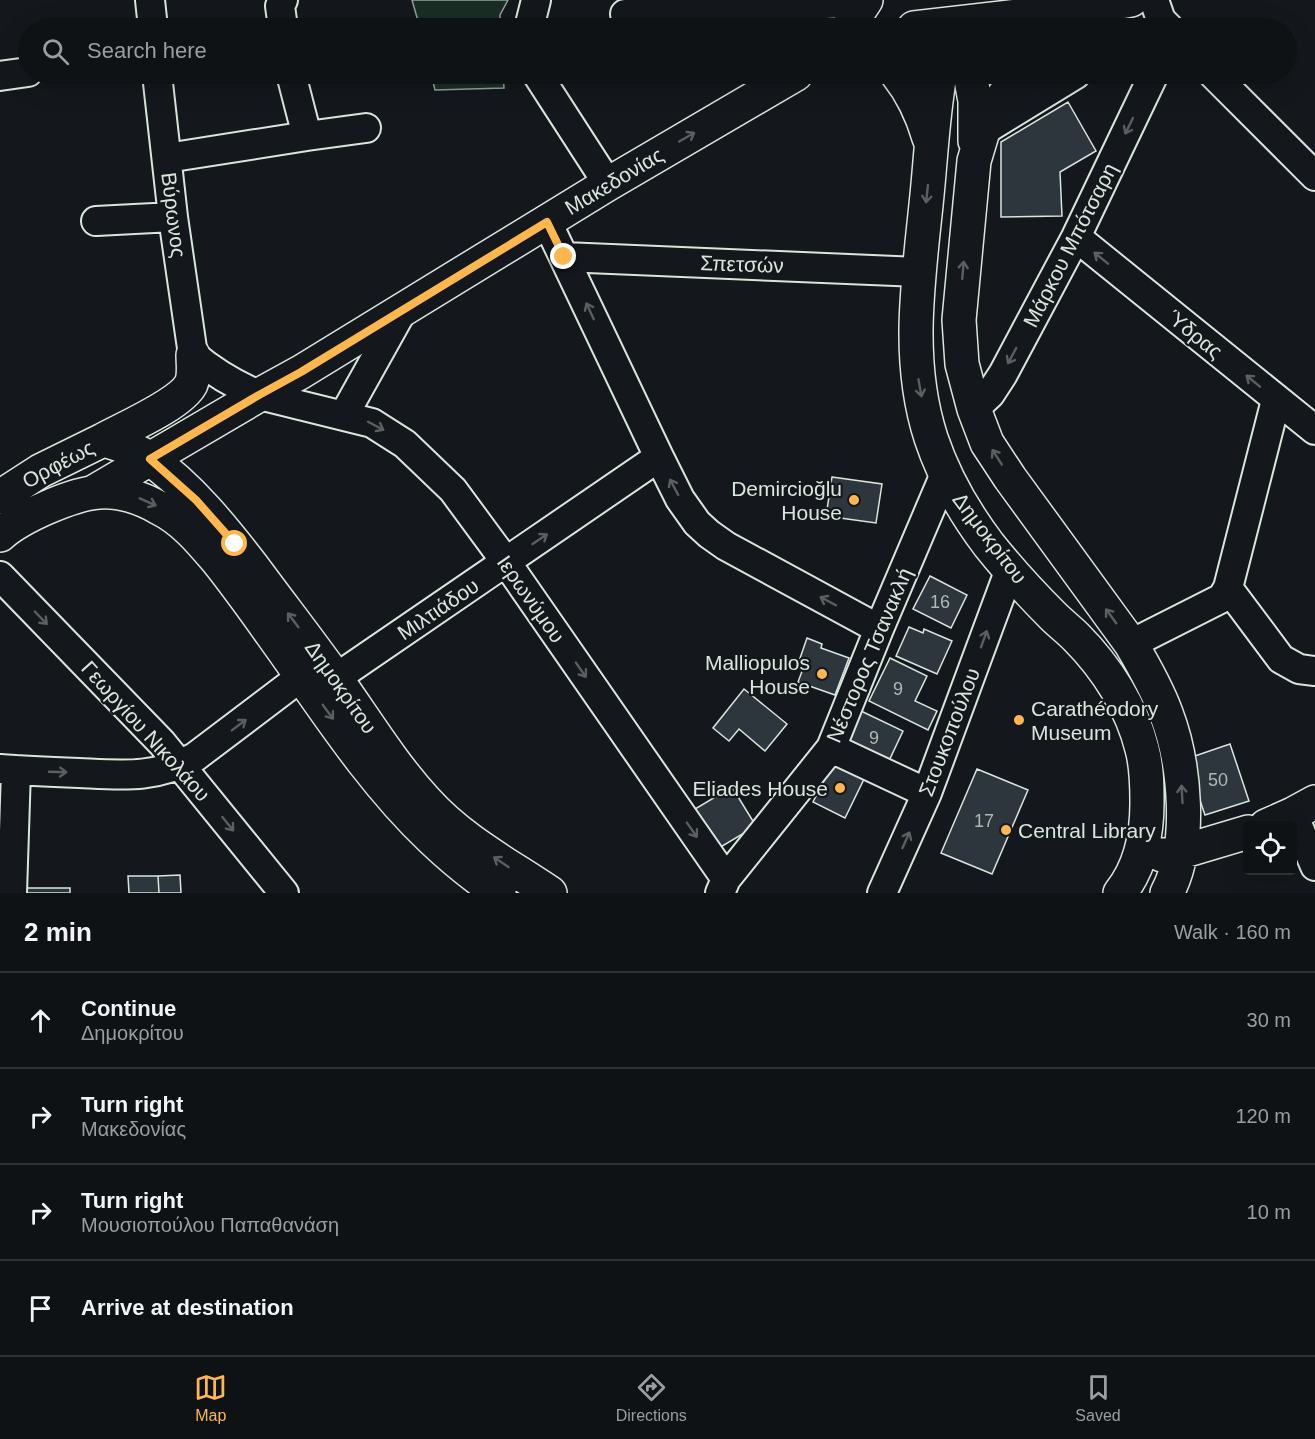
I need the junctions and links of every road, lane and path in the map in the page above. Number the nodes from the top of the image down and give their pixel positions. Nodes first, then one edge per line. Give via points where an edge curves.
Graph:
1 (150, 0) edge
2 (283, 0) edge
3 (536, 0) edge
4 (930, 0) edge
5 (1131, 0) edge
6 (860, 10) edge
7 (1083, 12) edge
8 (625, 14) dead end
9 (152, 18) edge
10 (282, 18) edge
11 (532, 18) edge
12 (954, 18) edge
13 (988, 18) edge
14 (18, 73) edge
15 (0, 76) edge
16 (158, 84) edge
17 (294, 84) edge
18 (543, 84) edge
19 (779, 84) edge
20 (905, 84) edge
21 (939, 84) edge
22 (972, 84) edge
23 (1014, 84) edge
24 (1063, 84) edge
25 (1149, 84) edge
26 (1223, 84) edge
27 (366, 128) dead end
28 (307, 135) junction
29 (979, 146) junction
30 (932, 148) junction
31 (166, 158) junction
32 (1315, 176) edge
33 (608, 184) junction
34 (173, 217) junction
35 (96, 221) dead end
36 (547, 222) junction
37 (1076, 237) junction
38 (564, 257) junction
39 (919, 272) junction
40 (402, 311) junction
41 (193, 355) junction
42 (259, 395) junction
43 (1276, 400) junction
44 (974, 409) junction
45 (344, 415) junction
46 (1315, 430) edge
47 (103, 440) junction
48 (659, 458) junction
49 (150, 459) junction
50 (945, 474) junction
51 (92, 493) junction
52 (0, 497) edge
53 (0, 535) edge
54 (506, 562) junction
55 (1010, 569) junction
56 (0, 576) edge
57 (1227, 588) junction
58 (879, 629) junction
59 (1131, 644) junction
60 (1315, 671) edge
61 (302, 676) junction
62 (336, 678) junction
63 (831, 748) junction
64 (181, 766) junction
65 (8, 770) edge
66 (927, 793) junction
67 (1291, 814) edge
68 (1243, 833) edge
69 (1141, 847) junction
70 (1181, 852) junction
71 (1315, 866) edge
72 (723, 886) edge
73 (12, 893) edge
74 (284, 893) edge
75 (499, 893) edge
76 (550, 893) edge
77 (882, 893) edge
78 (1120, 893) edge
79 (1167, 893) edge

1 - 9 street
2 - 10 street
3 - 11 street
4 - 12 main road
5 - 7 main road
6 - 8 street
7 - 13 main road
14 - 15 street
16 - 31 street, Βύρωνος
17 - 28 street
18 - 33 street
33 -> 19 main road, Μακεδονίας
20 - 30 main road via 918,105
21 - 30 main road, Δημοκρίτου
22 - 29 main road
23 - 29 main road via 992,112
24 - 29 street
25 -> 37 street, Μάρκου Μπότσαρη
26 - 32 street
27 - 28 street
28 - 31 street
44 -> 29 main road via 962,364 959,320
30 -> 39 main road, Δημοκρίτου
31 - 34 street, Βύρωνος
33 - 36 main road, Μακεδονίας
34 - 35 street
34 - 41 street, Βύρωνος
36 - 38 street
36 - 40 main road, Μακεδονίας
43 -> 37 street, Ύδρας
37 -> 44 street, Μάρκου Μπότσαρη via 1003,374
38 - 39 street, Σπετσών
48 -> 38 street
39 -> 50 main road, Δημοκρίτου via 917,371 927,423
40 - 42 main road, Μακεδονίας
40 - 45 street
41 - 42 street, Ιερωνύμου
41 - 47 main road via 193,376 186,390 167,406
42 - 45 street, Ιερωνύμου
42 - 49 main road, Μακεδονίας
43 - 46 street, Ύδρας
43 - 57 street
59 -> 44 main road via 1010,478 987,442
45 -> 54 street, Ιερωνύμου via 372,423 405,444 453,490
47 - 49 main road, Ορφέως
47 - 52 main road, Ορφέως via 40,471
54 -> 48 street, Μιλτιάδου
58 -> 48 street via 709,534 691,516
49 - 51 main road, Μακεδονίας
62 -> 49 main road, Δημοκρίτου via 227,535 196,500
50 - 55 main road, Δημοκρίτου via 980,532
50 - 58 street, Νέστορος Τσανακλή
51 - 53 main road, Ορφέως via 27,517
51 -> 61 main road, Δημοκρίτου via 112,492 138,498 161,508 187,527 239,588
54 - 62 street, Μιλτιάδου
54 -> 72 street, Ιερωνύμου
66 -> 55 street, Στουκοπούλου
55 - 69 main road, Δημοκρίτου via 1090,652 1127,707 1137,730 1146,774 1147,815
56 -> 64 street, Γεωργίου Νικολάου
57 - 59 street via 1222,598
57 - 60 street via 1281,660 1299,669
58 - 63 street, Νέστορος Τσανακλή
70 -> 59 main road via 1182,792 1174,739 1158,694
64 -> 61 street
61 -> 75 main road, Δημοκρίτου via 392,796 446,852
76 -> 62 main road, Δημοκρίτου via 482,849 427,803
63 - 66 street
63 - 72 street, Νέστορος Τσανακλή
65 -> 64 street via 134,775
64 -> 74 street, Γεωργίου Νικολάου
65 - 73 street
77 -> 66 street, Στουκοπούλου
67 - 71 street
68 - 70 main road
69 - 70 main road via 1159,855
69 - 78 main road, Δημοκρίτου via 1131,877
70 - 79 main road

